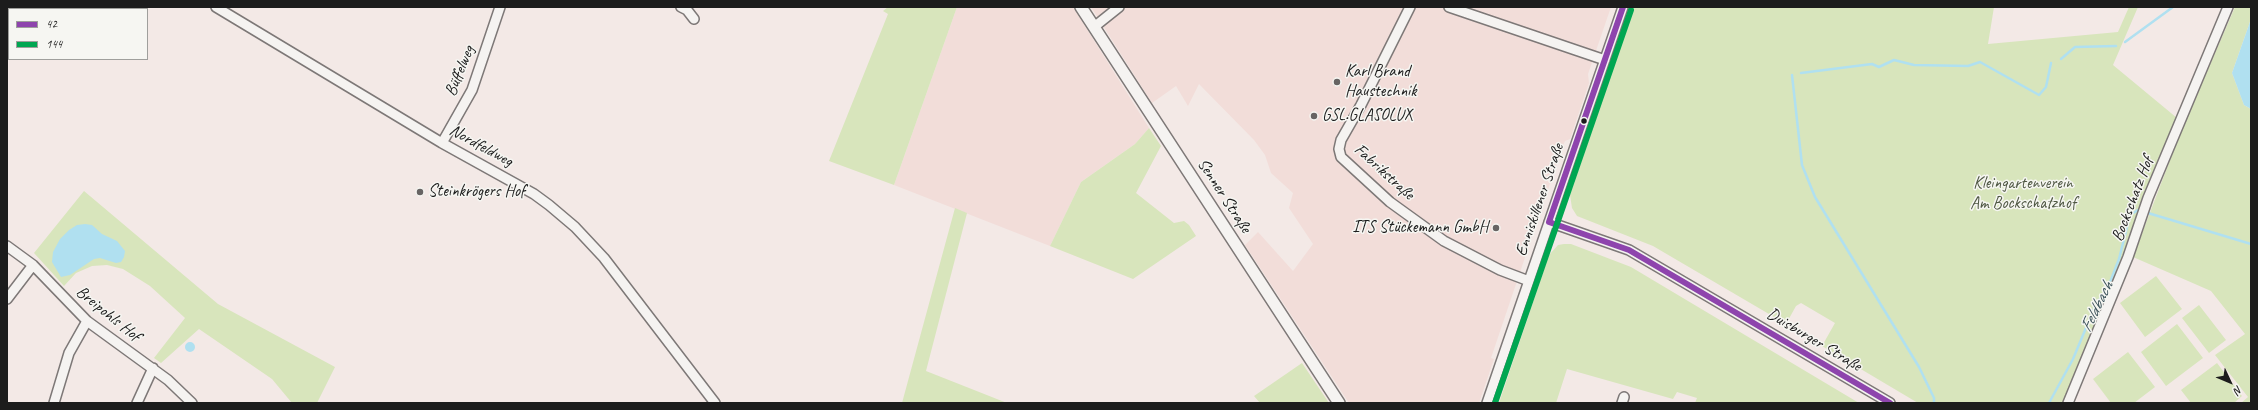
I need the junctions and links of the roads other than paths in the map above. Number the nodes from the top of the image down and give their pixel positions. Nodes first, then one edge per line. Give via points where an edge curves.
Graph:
1 (216, 7) edge
2 (500, 7) edge
3 (681, 7) edge
4 (1081, 7) edge
5 (1120, 7) edge
6 (1410, 7) edge
7 (1449, 7) edge
8 (1623, 7) edge
9 (2228, 7) edge
10 (694, 19) dead end
11 (1094, 27) junction
12 (1605, 60) junction
13 (442, 143) junction
14 (1549, 222) junction
15 (7, 246) edge
16 (33, 265) junction
17 (1529, 281) junction
18 (7, 299) edge
19 (88, 322) junction
20 (153, 368) junction
21 (54, 403) edge
22 (137, 403) edge
23 (192, 403) edge
24 (715, 403) edge
25 (1339, 403) edge
26 (1487, 403) edge
27 (1890, 403) edge
28 (2068, 403) edge

1 - 13 street, Nordfeldweg
2 - 13 street, Büffelweg via 472,90
3 - 10 street
4 - 11 street, Senner Straße
5 - 11 street
6 - 17 street, Fabrikstraße via 1341,140 1341,156 1384,197 1444,241 1494,267
7 - 12 street
8 - 12 street, Enniskillener Straße
9 - 28 street, Bockschatz Hof via 2148,198 2128,257
11 - 25 street, Senner Straße
12 - 14 street, Enniskillener Straße
13 - 24 street, Nordfeldweg via 534,194 574,227 604,258
14 - 17 street, Enniskillener Straße
14 - 27 street, Duisburger Straße via 1629,250
15 - 16 street, Breipohls Hof
16 - 18 street
16 - 19 street, Breipohls Hof
17 - 26 street, Enniskillener Straße
19 - 20 street, Breipohls Hof
19 - 21 street via 70,353
20 - 22 street
20 - 23 street, Breipohls Hof

